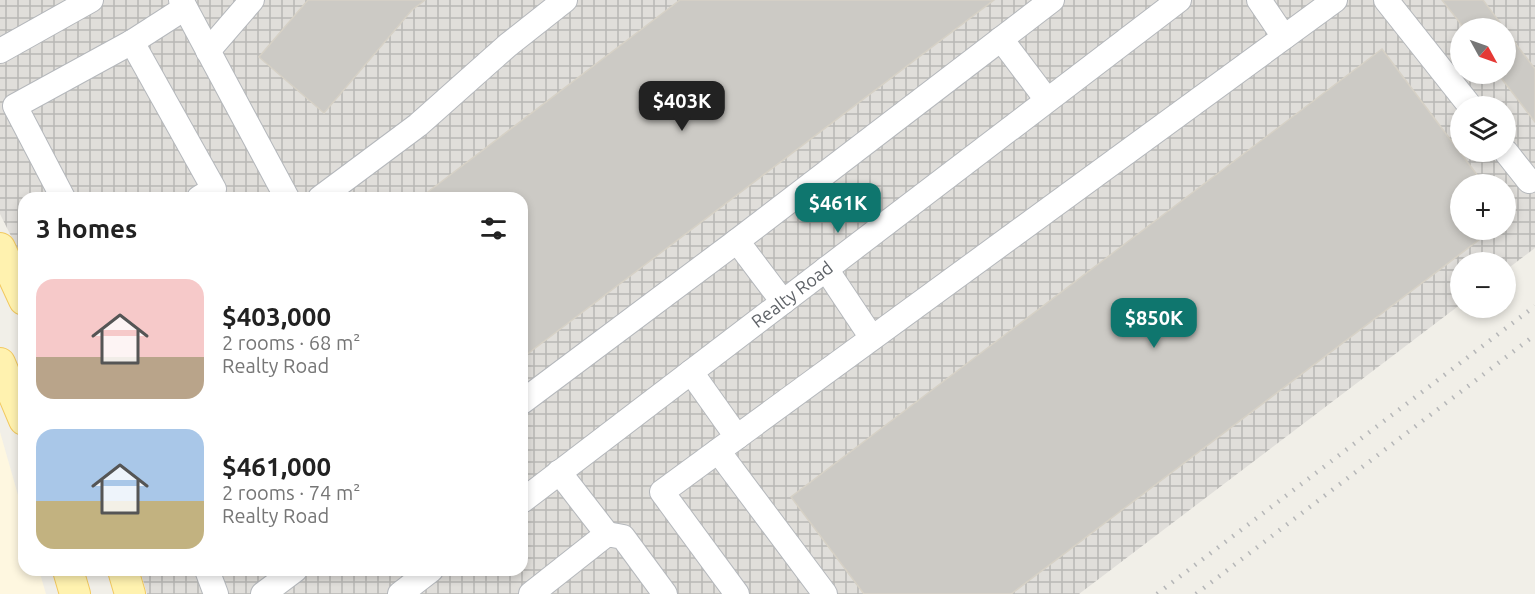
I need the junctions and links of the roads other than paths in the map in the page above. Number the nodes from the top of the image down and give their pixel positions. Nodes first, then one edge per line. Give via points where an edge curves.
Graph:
1 (91, 0) edge
2 (252, 0) edge
3 (565, 0) edge
4 (1052, 0) edge
5 (1179, 0) edge
6 (1259, 0) edge
7 (1335, 0) edge
8 (1386, 0) edge
9 (183, 4) edge
10 (1284, 37) junction
11 (1002, 39) junction
12 (132, 42) junction
13 (0, 51) edge
14 (208, 51) junction
15 (1462, 96) edge
16 (1047, 100) junction
17 (1514, 162) edge
18 (1529, 181) dead end
19 (60, 192) edge
20 (209, 192) edge
21 (284, 192) edge
22 (328, 192) edge
23 (737, 241) junction
24 (0, 248) edge
25 (826, 269) junction
26 (18, 287) edge
27 (783, 302) junction
28 (872, 338) junction
29 (691, 372) junction
30 (9, 382) edge
31 (528, 398) edge
32 (18, 405) edge
33 (737, 437) junction
34 (718, 451) junction
35 (560, 472) junction
36 (528, 496) edge
37 (607, 534) junction
38 (70, 576) edge
39 (125, 576) edge
40 (209, 576) edge
41 (287, 576) edge
42 (423, 576) edge
43 (75, 594) edge
44 (130, 594) edge
45 (216, 594) edge
46 (263, 594) edge
47 (400, 594) edge
48 (531, 594) edge
49 (665, 594) edge
50 (737, 594) edge
51 (825, 594) edge

1 - 13 street
2 - 14 street
3 - 22 street via 418,125
4 - 11 street
5 - 16 street, Realty Road
6 - 10 street
7 - 10 street
8 - 15 street
9 - 12 street
9 - 14 street
10 - 28 street
11 - 16 street
11 - 23 street
12 - 19 street via 15,106
12 - 20 street via 214,189
14 - 21 street
16 - 25 street, Realty Road
17 - 18 street
23 - 27 street
23 - 31 street
24 - 26 main road
25 - 27 street, Realty Road
25 - 28 street
27 - 29 street, Realty Road
28 - 33 street
29 - 33 street
29 - 35 street, Realty Road
30 - 32 main road
33 - 34 street
34 - 50 street via 662,492
34 - 51 street
35 - 36 street, Realty Road
35 - 37 street
37 - 48 street
37 - 49 street via 623,537
38 - 43 main road
39 - 44 main road
40 - 45 street
41 - 46 street
42 - 47 street

